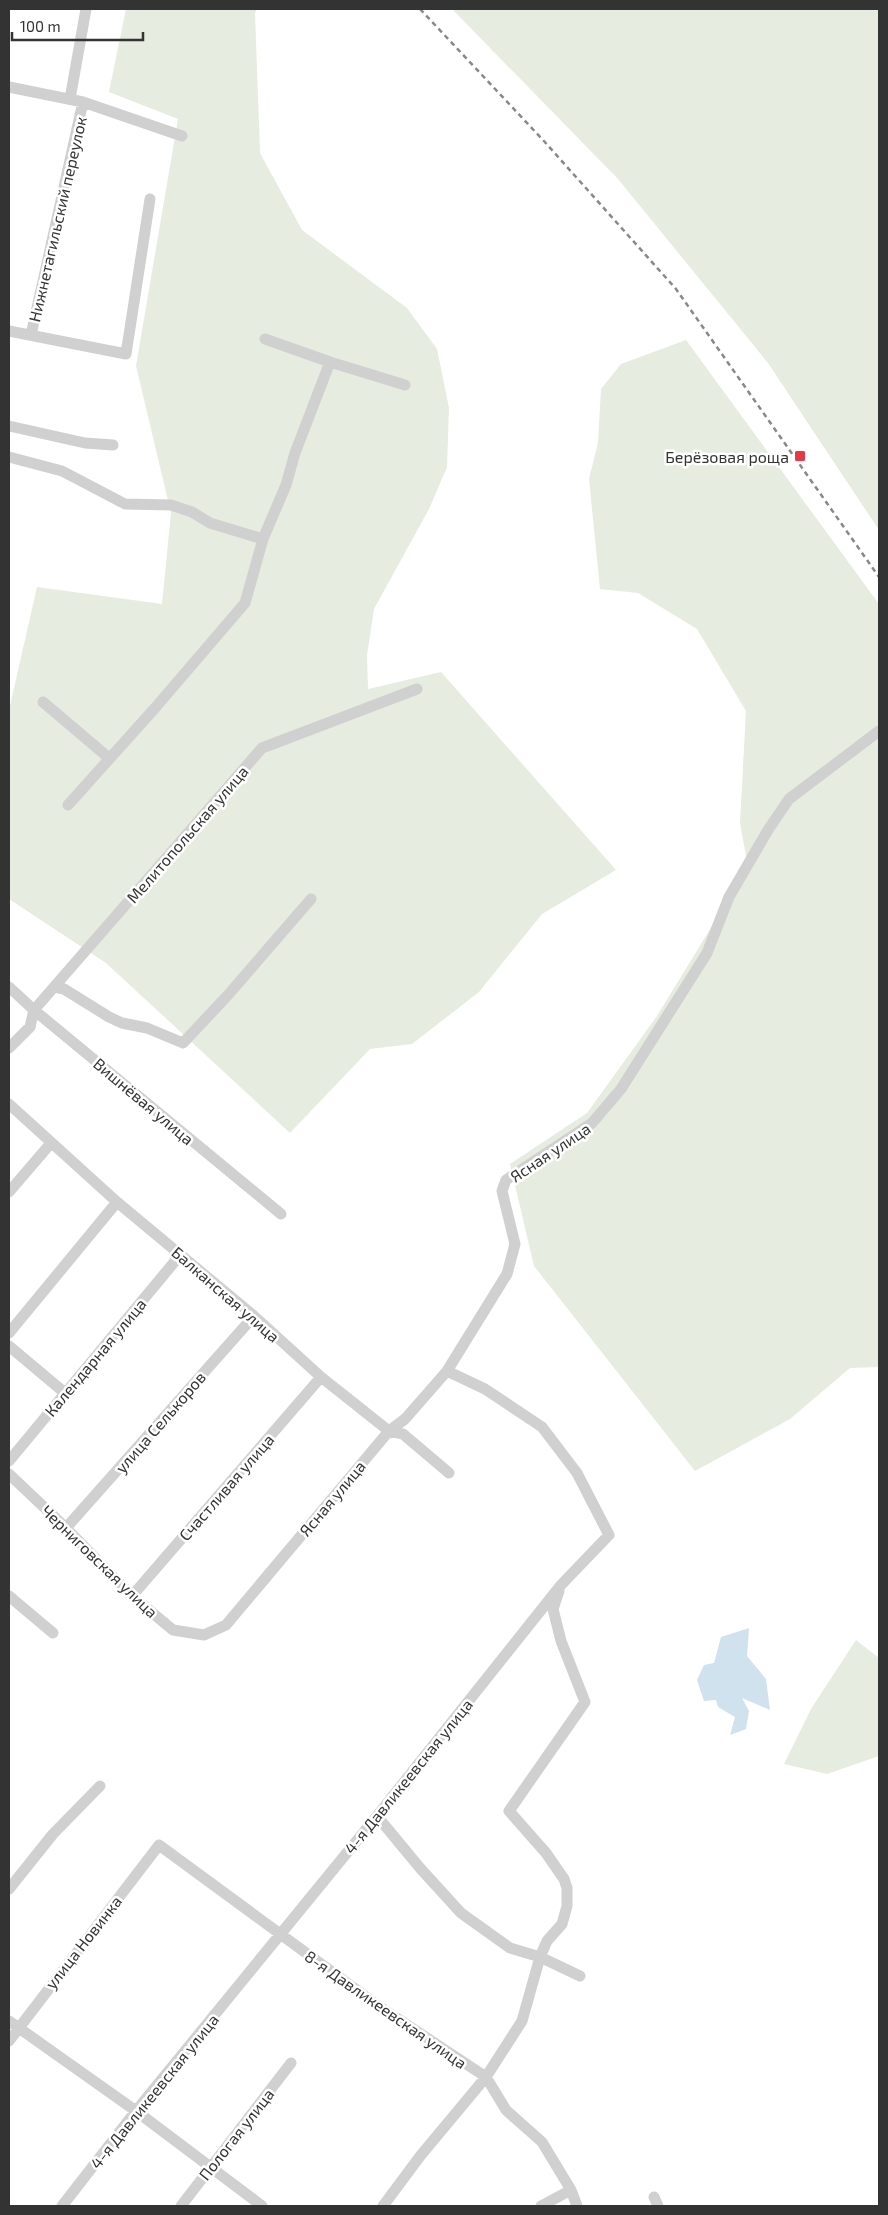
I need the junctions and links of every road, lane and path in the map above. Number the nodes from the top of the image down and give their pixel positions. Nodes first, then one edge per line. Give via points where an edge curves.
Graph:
1 (86, 9) edge
2 (9, 87) edge
3 (70, 99) junction
4 (83, 102) junction
5 (182, 136) dead end
6 (150, 198) dead end
7 (9, 331) edge
8 (31, 335) junction
9 (265, 339) dead end
10 (330, 362) junction
11 (405, 385) dead end
12 (9, 426) edge
13 (112, 445) dead end
14 (9, 457) edge
15 (263, 539) junction
16 (417, 689) dead end
17 (43, 702) dead end
18 (879, 731) edge
19 (109, 758) junction
20 (68, 805) dead end
21 (311, 899) dead end
22 (9, 987) edge
23 (54, 987) junction
24 (34, 1010) junction
25 (9, 1048) edge
26 (9, 1104) edge
27 (52, 1143) junction
28 (9, 1192) edge
29 (117, 1202) junction
30 (281, 1214) dead end
31 (181, 1254) junction
32 (254, 1316) junction
33 (9, 1333) edge
34 (9, 1346) edge
35 (447, 1370) junction
36 (321, 1377) junction
37 (66, 1392) junction
38 (389, 1431) junction
39 (9, 1461) edge
40 (449, 1473) dead end
41 (9, 1474) edge
42 (66, 1528) junction
43 (561, 1584) junction
44 (9, 1596) edge
45 (132, 1596) junction
46 (226, 1625) joint
47 (53, 1633) dead end
48 (100, 1786) dead end
49 (377, 1816) junction
50 (159, 1845) joint
51 (9, 1889) edge
52 (280, 1935) junction
53 (540, 1957) junction
54 (580, 1976) dead end
55 (13, 2025) edge
56 (9, 2041) edge
57 (291, 2063) dead end
58 (486, 2077) junction
59 (136, 2111) junction
60 (210, 2166) junction
61 (571, 2190) junction
62 (62, 2206) edge
63 (181, 2206) edge
64 (262, 2206) edge
65 (383, 2206) edge
66 (541, 2206) edge
67 (577, 2206) edge

1 - 3 street
2 - 3 street
3 - 4 street
4 - 5 street
4 - 8 street, Нижнетагильский переулок
6 - 8 street via 126,354
7 - 8 street
9 - 10 street
10 - 11 street
10 - 15 street
12 - 13 street via 85,443
14 - 15 street via 62,471 124,504 172,505 192,512 210,524
15 - 19 street via 244,604
16 - 23 street, Мелитопольская улица via 262,748
17 - 19 street
18 - 35 street, Ясная улица via 789,799 729,898 707,952 621,1089 592,1123 506,1180 502,1191 514,1244 507,1274
19 - 20 street
21 - 23 street via 183,1043 147,1028 122,1023 64,989
22 - 24 street, Вишнёвая улица
23 - 24 street, Мелитопольская улица
24 - 25 street, Мелитопольская улица via 30,1027
24 - 30 street, Вишнёвая улица
26 - 27 street, Балканская улица
27 - 28 street
27 - 29 street, Балканская улица
29 - 31 street, Балканская улица
29 - 33 street
31 - 32 street, Балканская улица
31 - 37 street, Календарная улица
32 - 36 street, Балканская улица
32 - 42 street, улица Селькоров
34 - 37 street
35 - 38 street, Ясная улица via 405,1419
35 - 43 street, 4-я Давликеевская улица via 485,1389 542,1428 577,1473 609,1535
36 - 38 street, Балканская улица
36 - 45 street, Счастливая улица
37 - 39 street, Календарная улица
38 - 40 street, Балканская улица via 403,1434
38 - 46 street, Ясная улица
41 - 42 street, Черниговская улица
42 - 45 street, Черниговская улица
43 - 49 street, 4-я Давликеевская улица
43 - 53 street via 553,1609 561,1641 585,1702 509,1811 546,1853 564,1878 567,1888 562,1924 547,1941
44 - 47 street
45 - 46 street, Черниговская улица via 173,1630 204,1635
48 - 51 street via 52,1834
49 - 52 street, 4-я Давликеевская улица
49 - 53 street via 462,1913 510,1948
50 - 52 street, 8-я Давликеевская улица
50 - 55 street, улица Новинка
52 - 58 street, 8-я Давликеевская улица via 377,2005
52 - 59 street, 4-я Давликеевская улица
53 - 54 street
53 - 58 street via 522,2021
55 - 56 street, улица Новинка
55 - 59 street
57 - 60 street, Пологая улица
58 - 61 street, 8-я Давликеевская улица via 506,2110 542,2142
58 - 65 street
59 - 60 street
59 - 62 street, 4-я Давликеевская улица
60 - 63 street, Пологая улица
60 - 64 street
61 - 66 street
61 - 67 street, 8-я Давликеевская улица

